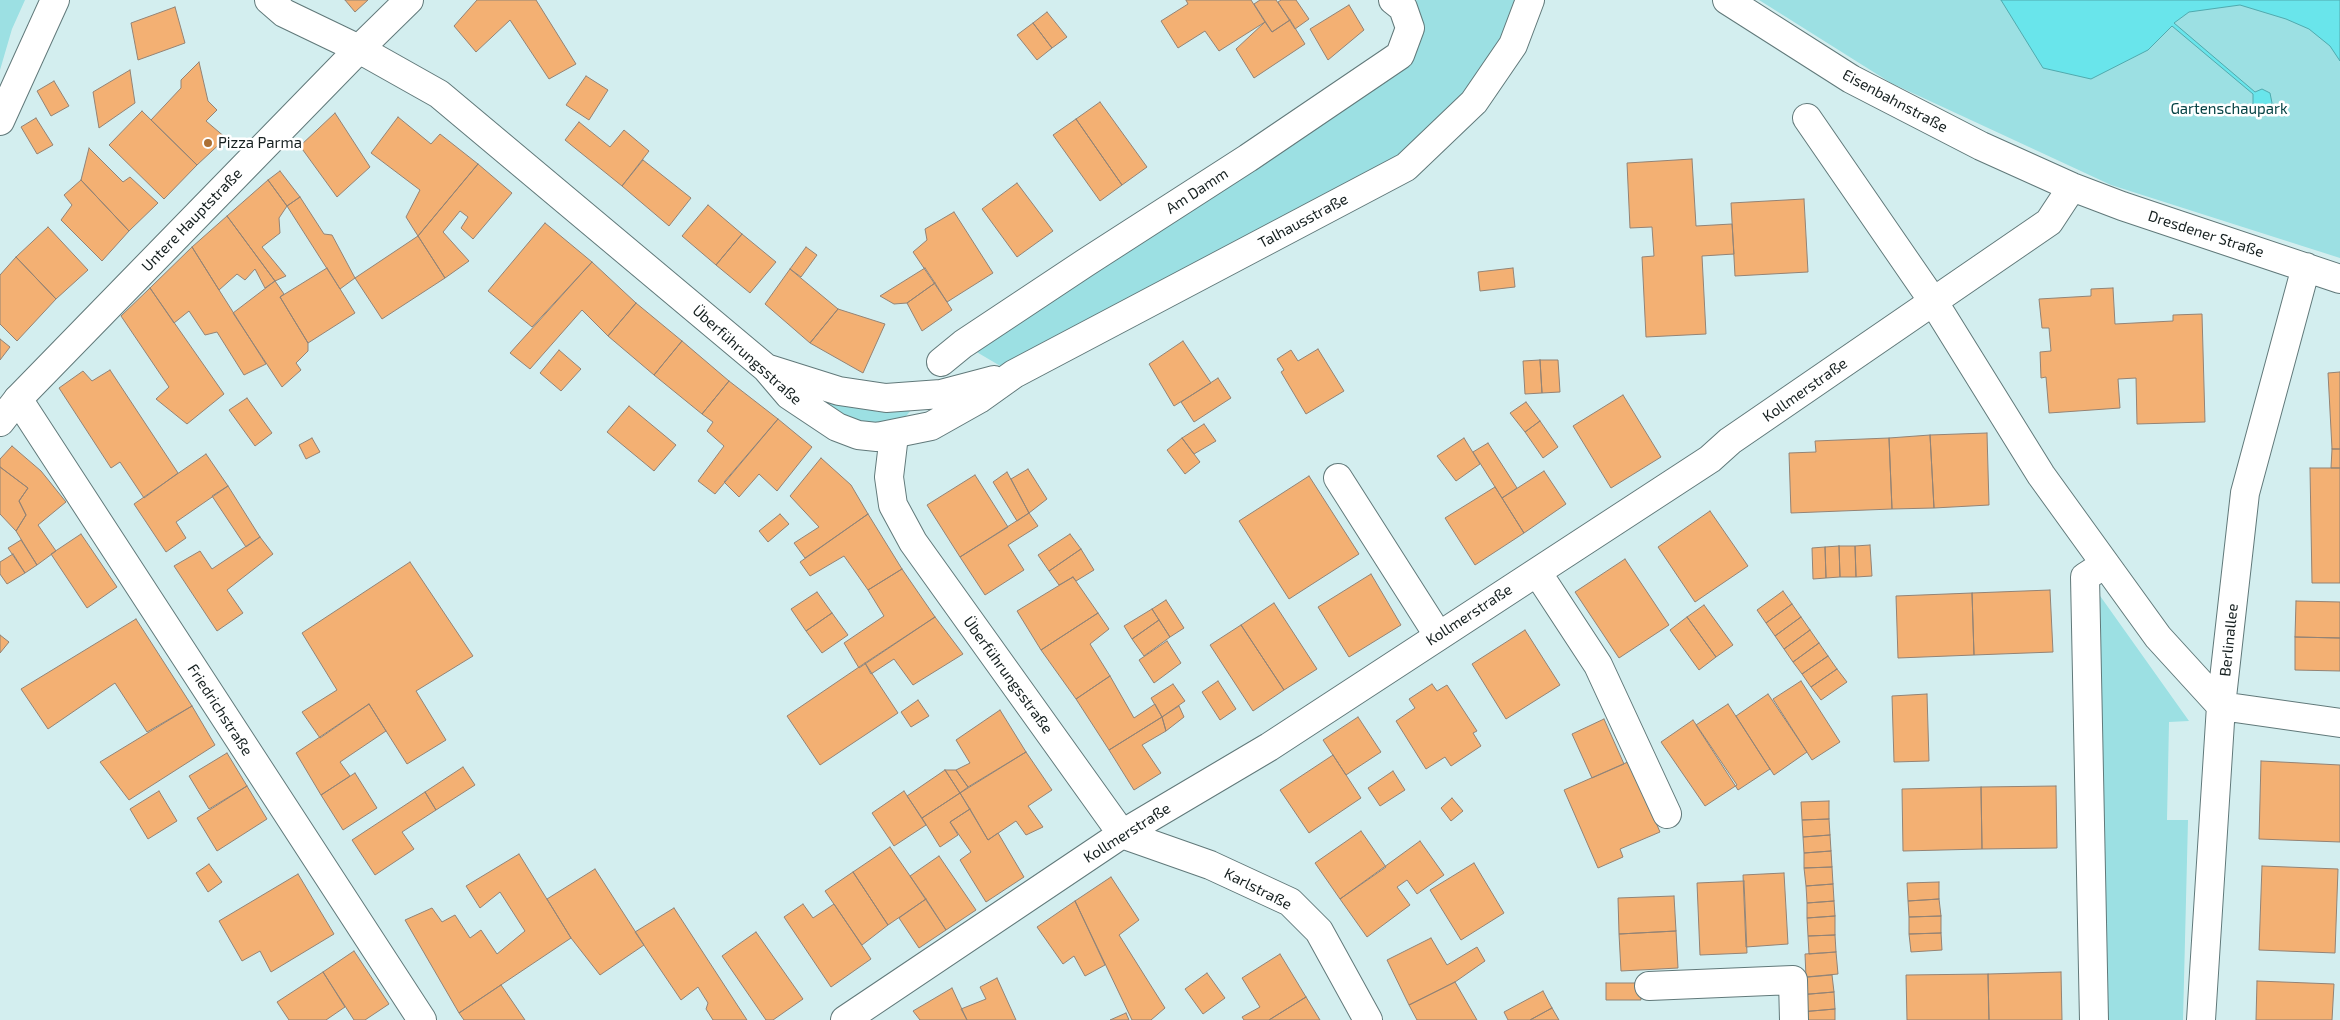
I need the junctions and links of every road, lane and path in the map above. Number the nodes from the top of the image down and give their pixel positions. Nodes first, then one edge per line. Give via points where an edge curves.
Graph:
1 (55, 0) edge
2 (268, 0) edge
3 (409, 0) edge
4 (1393, 0) edge
5 (1530, 0) edge
6 (1727, 0) edge
7 (360, 49) junction
8 (1807, 118) dead end
9 (0, 121) edge
10 (2072, 187) junction
11 (2306, 268) junction
12 (2340, 279) edge
13 (1933, 301) junction
14 (941, 362) dead end
15 (766, 368) junction
16 (1014, 374) junction
17 (941, 394) junction
18 (18, 399) junction
19 (0, 422) edge
20 (894, 435) junction
21 (1338, 478) dead end
22 (2105, 564) junction
23 (1537, 572) junction
24 (1438, 635) junction
25 (2221, 706) junction
26 (2340, 722) edge
27 (1667, 814) dead end
28 (1122, 834) junction
29 (1649, 986) dead end
30 (422, 1020) edge
31 (845, 1020) edge
32 (1368, 1020) edge
33 (1794, 1020) edge
34 (2094, 1020) edge
35 (2201, 1020) edge

1 - 9 street
2 - 7 street, Überführungsstraße via 284,13
3 - 7 street, Untere Hauptstraße
4 - 14 street, Am Damm via 1403,8 1410,28 1400,55 1012,311
5 - 16 street, Talhausstraße via 1513,45 1474,102 1406,167
6 - 10 street, Eisenbahnstraße via 1851,79 1981,146
7 - 15 street, Überführungsstraße via 439,94
7 - 18 street, Untere Hauptstraße
8 - 13 street
10 - 11 street, Dresdener Straße
10 - 13 street, Kollmerstraße via 2049,222
11 - 12 street, Dresdener Straße
11 - 25 street, Berlinallee via 2245,493
13 - 22 street via 2041,475
13 - 23 street, Kollmerstraße via 1730,441 1710,459
15 - 17 street via 856,394 886,398
15 - 20 street, Überführungsstraße via 789,395 837,427 858,435
16 - 17 street, Talhausstraße
16 - 20 street, Talhausstraße via 979,399 931,426
17 - 20 street via 907,419
18 - 19 street, Untere Hauptstraße
18 - 30 street, Friedrichstraße
20 - 28 street, Überführungsstraße via 889,477 893,506 913,542
21 - 24 street
22 - 25 street via 2158,637
22 - 34 street via 2085,577
23 - 24 street, Kollmerstraße
23 - 27 street via 1598,665
24 - 28 street, Kollmerstraße via 1269,747
25 - 26 street
25 - 35 street, Berlinallee
28 - 31 street, Kollmerstraße
28 - 32 street, Karlstraße via 1210,865 1290,902 1318,931
29 - 33 street via 1792,980

